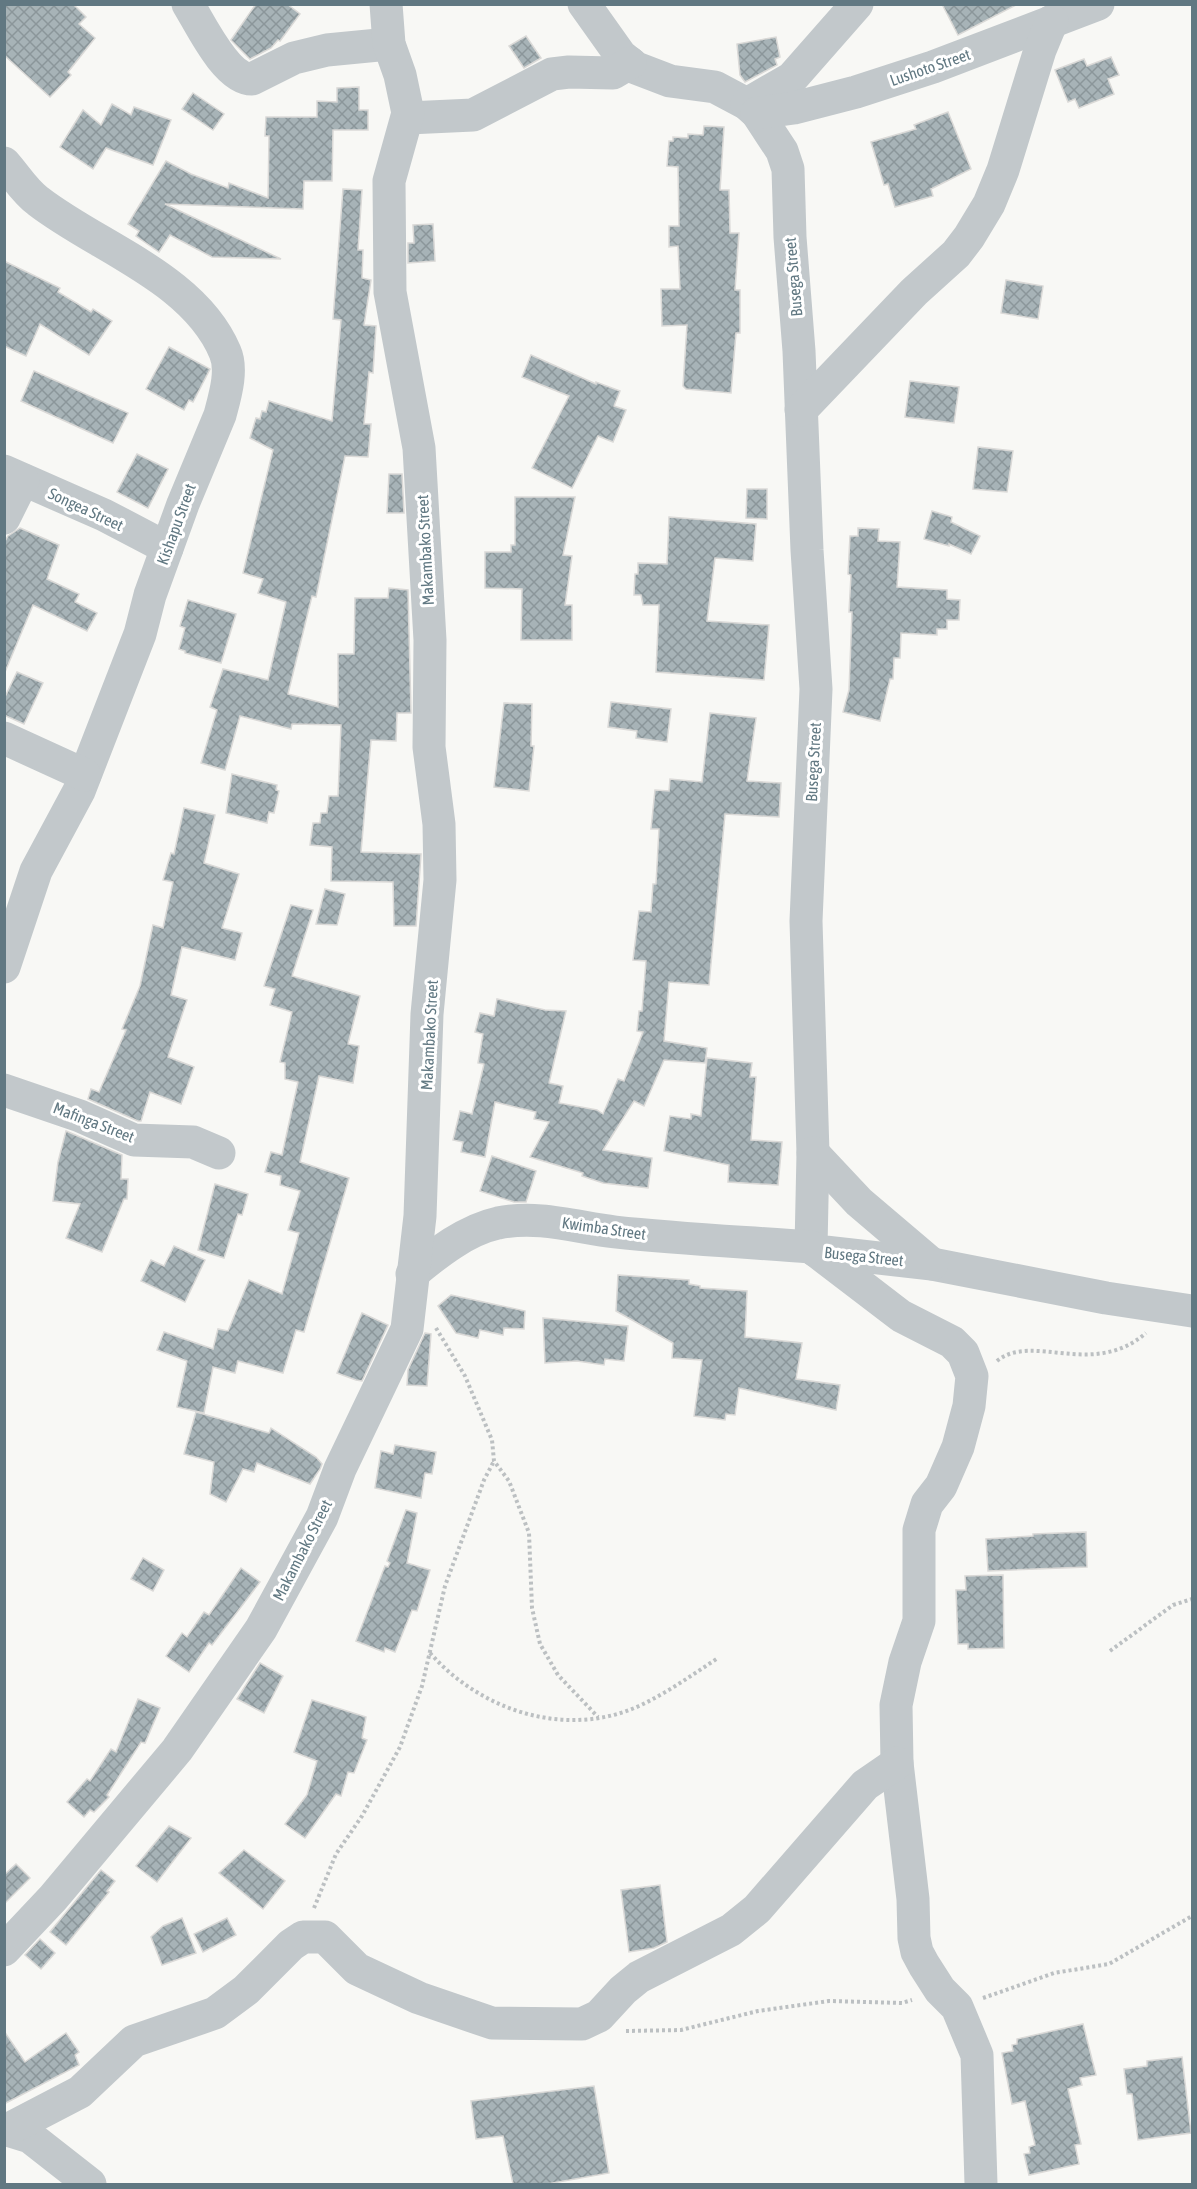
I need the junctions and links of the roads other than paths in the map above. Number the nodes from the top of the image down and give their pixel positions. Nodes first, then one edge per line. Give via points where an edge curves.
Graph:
1 (188, 4) edge
2 (386, 4) edge
3 (584, 4) edge
4 (857, 4) edge
5 (1098, 4) edge
6 (1052, 21) junction
7 (389, 44) junction
8 (630, 63) junction
9 (752, 109) junction
10 (408, 118) junction
11 (4, 163) edge
12 (801, 410) junction
13 (14, 475) edge
14 (4, 518) edge
15 (167, 548) junction
16 (4, 738) edge
17 (84, 775) junction
18 (4, 967) edge
19 (4, 1090) edge
20 (219, 1153) dead end
21 (813, 1153) junction
22 (813, 1249) junction
23 (932, 1264) junction
24 (412, 1285) junction
25 (1181, 1309) edge
26 (897, 1763) junction
27 (4, 1950) edge
28 (6, 2129) edge
29 (90, 2184) edge
30 (981, 2184) edge

1 - 7 street via 233,72 246,79 316,52
2 - 7 street, Makambako Street
3 - 8 street, Busega Street
4 - 9 street via 792,78
5 - 6 street, Lushoto Street
6 - 9 street, Lushoto Street via 1007,41 856,92 794,108
6 - 12 street via 1004,170 969,237
7 - 10 street, Makambako Street
8 - 9 street, Busega Street via 670,81 715,87
8 - 10 street via 613,73 552,74 473,115
9 - 12 street, Busega Street via 782,151 788,169
10 - 24 street, Makambako Street via 389,181 388,262 419,448 430,640 429,747 439,824 440,880 427,1014 420,1216
11 - 15 street, Kishapu Street via 36,200 183,296 226,353 226,392 220,415
12 - 21 street, Busega Street via 816,689 806,921
13 - 14 street
13 - 15 street, Songea Street
15 - 17 street, Kishapu Street via 140,634
16 - 17 street
17 - 18 street, Kishapu Street via 36,871
19 - 20 street, Mafinga Street via 80,1116 134,1140 193,1142
21 - 22 street, Busega Street
21 - 23 street via 859,1202
22 - 23 street, Busega Street
22 - 24 street, Kwimba Street via 520,1220 495,1224 463,1237
22 - 26 street via 901,1316 952,1342 970,1368 972,1388 958,1447 941,1486 927,1504 919,1530 919,1621 896,1705
23 - 25 street, Busega Street
24 - 27 street, Makambako Street via 407,1329 340,1469 322,1517 261,1629 177,1750 60,1890
26 - 28 street via 864,1785 757,1909 731,1930 639,1977 599,2016 582,2024 492,2023 394,1988 357,1969 325,1937 303,1937 215,2013 134,2041 80,2092
26 - 30 street via 916,1945 924,1965 949,1998 977,2055
28 - 29 street via 30,2137

